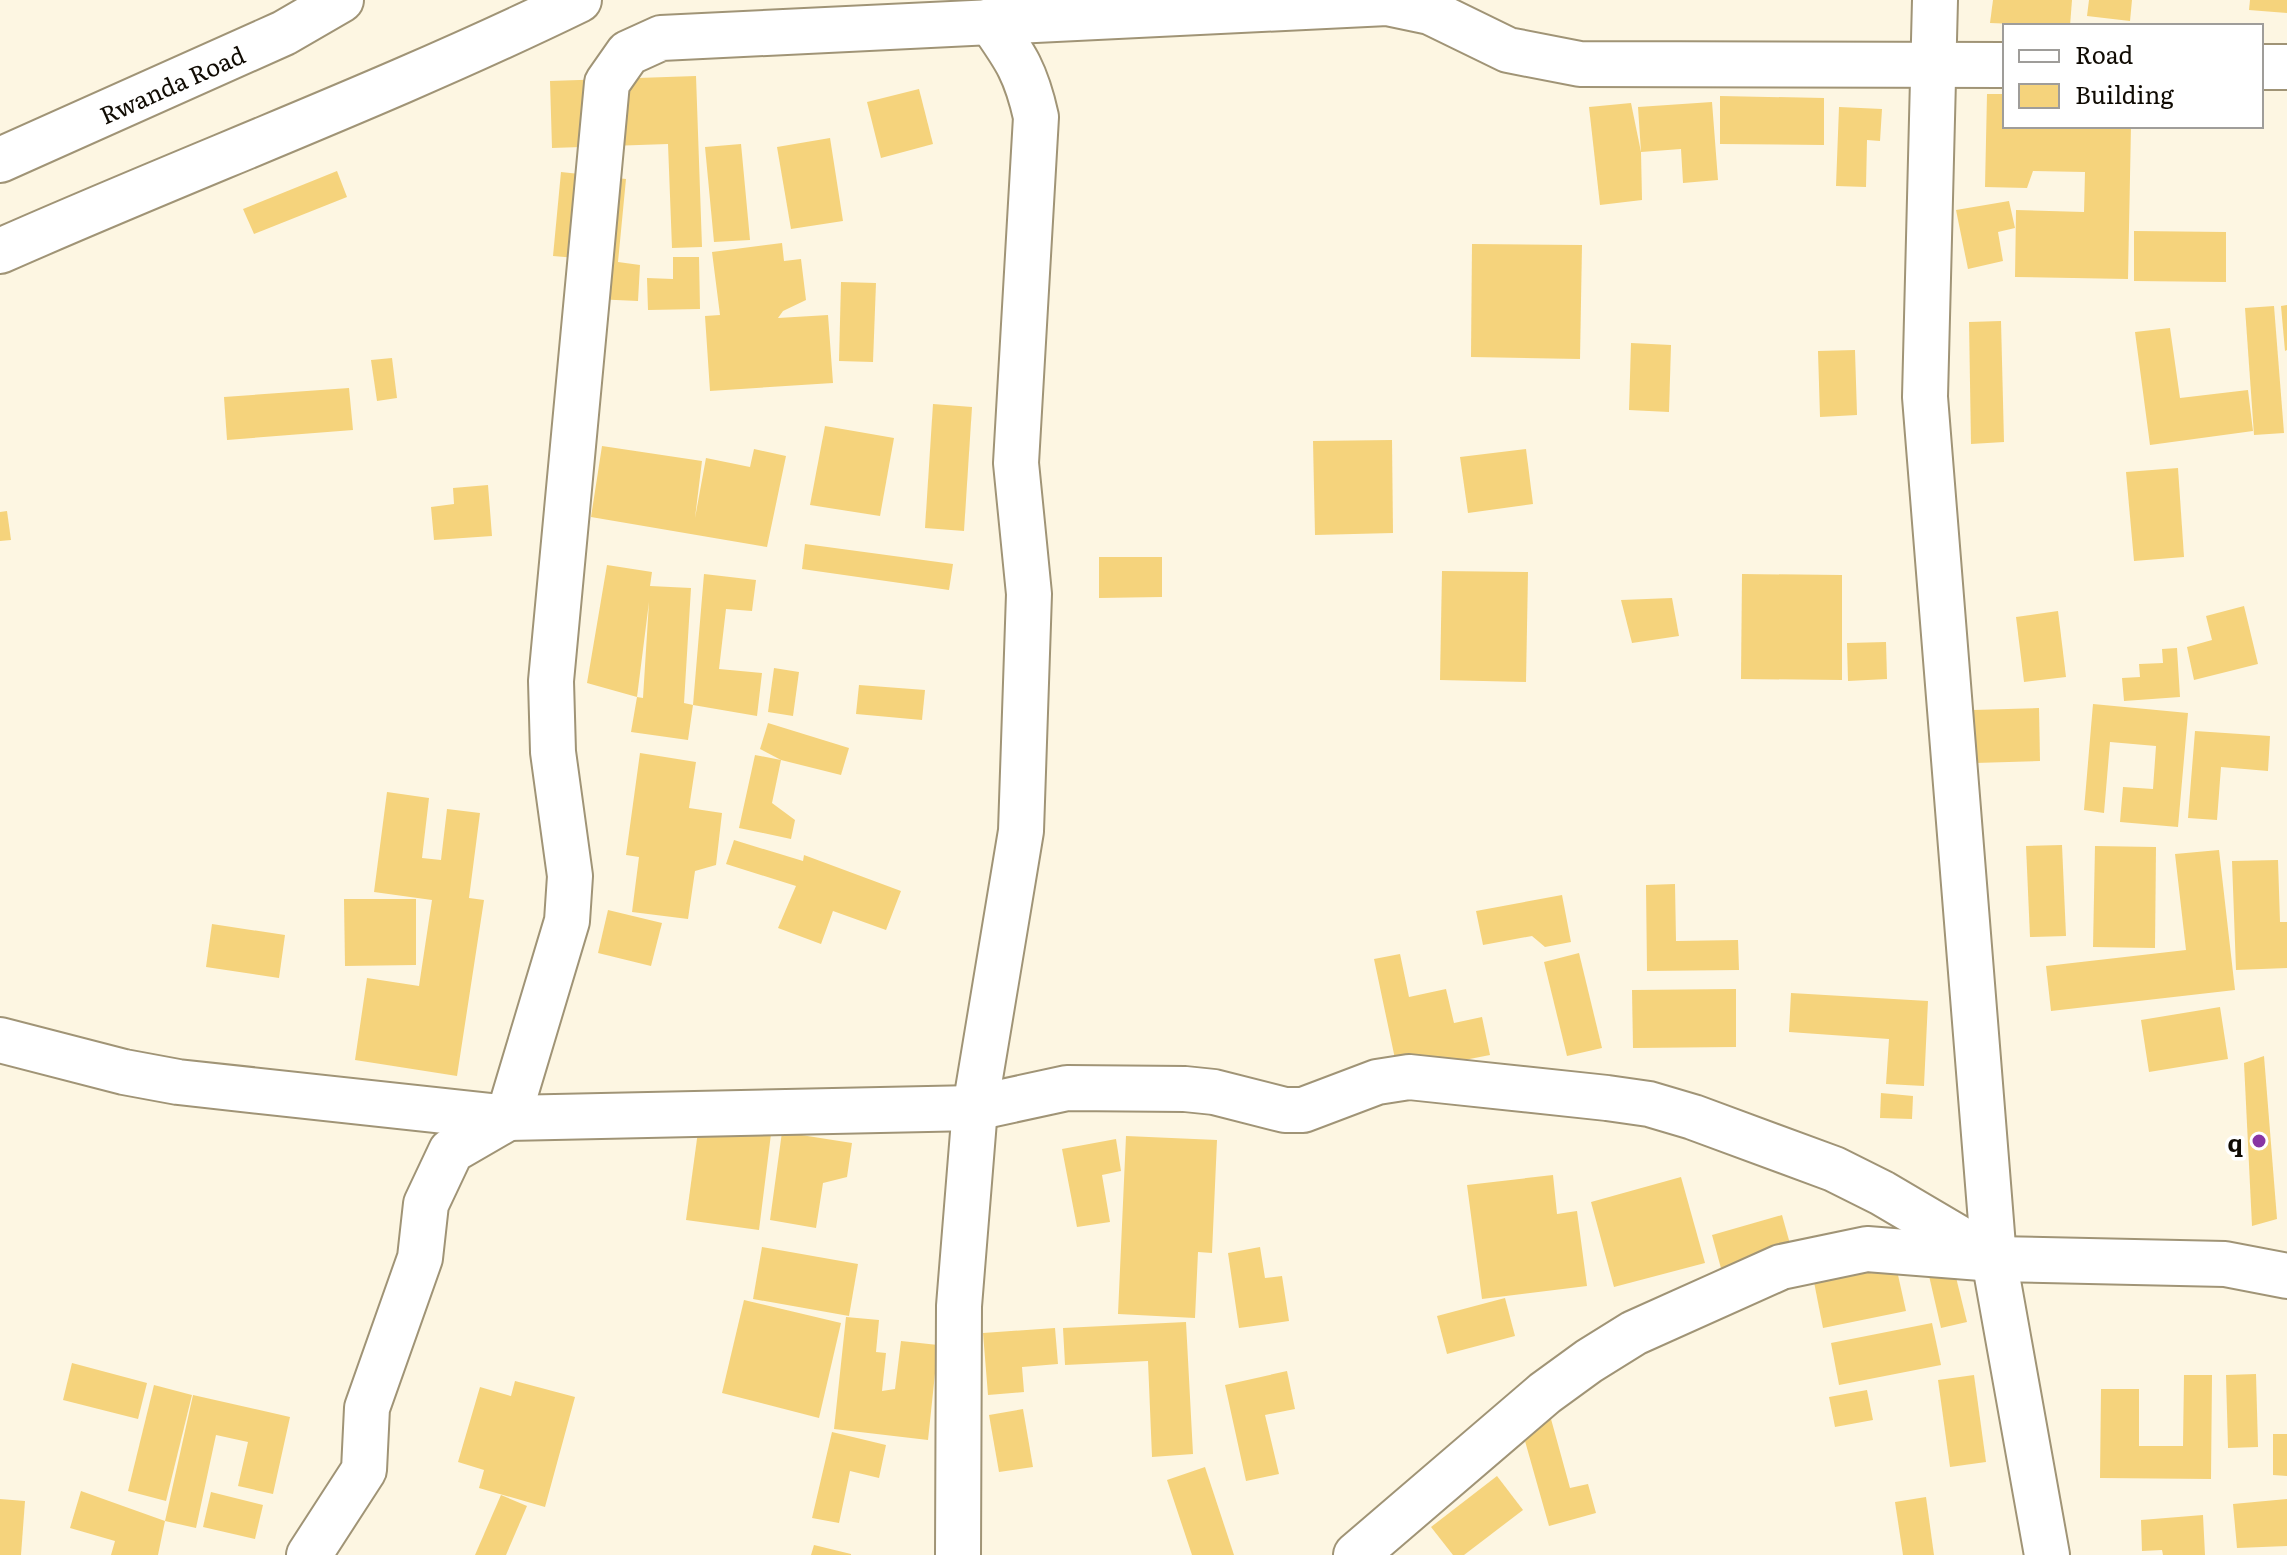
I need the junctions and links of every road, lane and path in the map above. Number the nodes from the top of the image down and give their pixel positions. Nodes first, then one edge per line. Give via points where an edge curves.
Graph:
1 (341, 0) edge
2 (579, 0) edge
3 (1935, 0) edge
4 (990, 21) junction
5 (1934, 64) junction
6 (2003, 65) edge
7 (2263, 67) edge
8 (2287, 67) edge
9 (0, 160) edge
10 (0, 251) edge
11 (0, 1040) edge
12 (975, 1108) junction
13 (508, 1118) junction
14 (1994, 1259) junction
15 (2287, 1276) edge
16 (309, 1555) edge
17 (958, 1555) edge
18 (1356, 1555) edge
19 (2047, 1555) edge

1 - 9 main road, Rwanda Road via 284,33
2 - 10 main road
3 - 5 main road
4 - 5 main road via 1387,3 1430,12 1508,50 1580,64
4 - 12 main road via 1029,83 1036,117 1016,463 1029,594 1021,831
4 - 13 main road via 661,38 628,53 607,83 551,681 553,752 570,876 567,921
5 - 6 main road
5 - 14 main road via 1925,397
7 - 8 main road
11 - 13 main road via 178,1082
12 - 13 main road
12 - 14 main road via 1090,1088 1185,1089 1303,1110 1377,1082 1409,1077 1649,1104 1834,1169
12 - 17 main road via 959,1306
13 - 16 main road via 451,1151 426,1204 420,1258 367,1408 364,1470
14 - 15 main road via 2225,1264
14 - 18 main road via 1867,1249 1828,1256 1781,1267 1634,1333 1545,1393
14 - 19 main road

